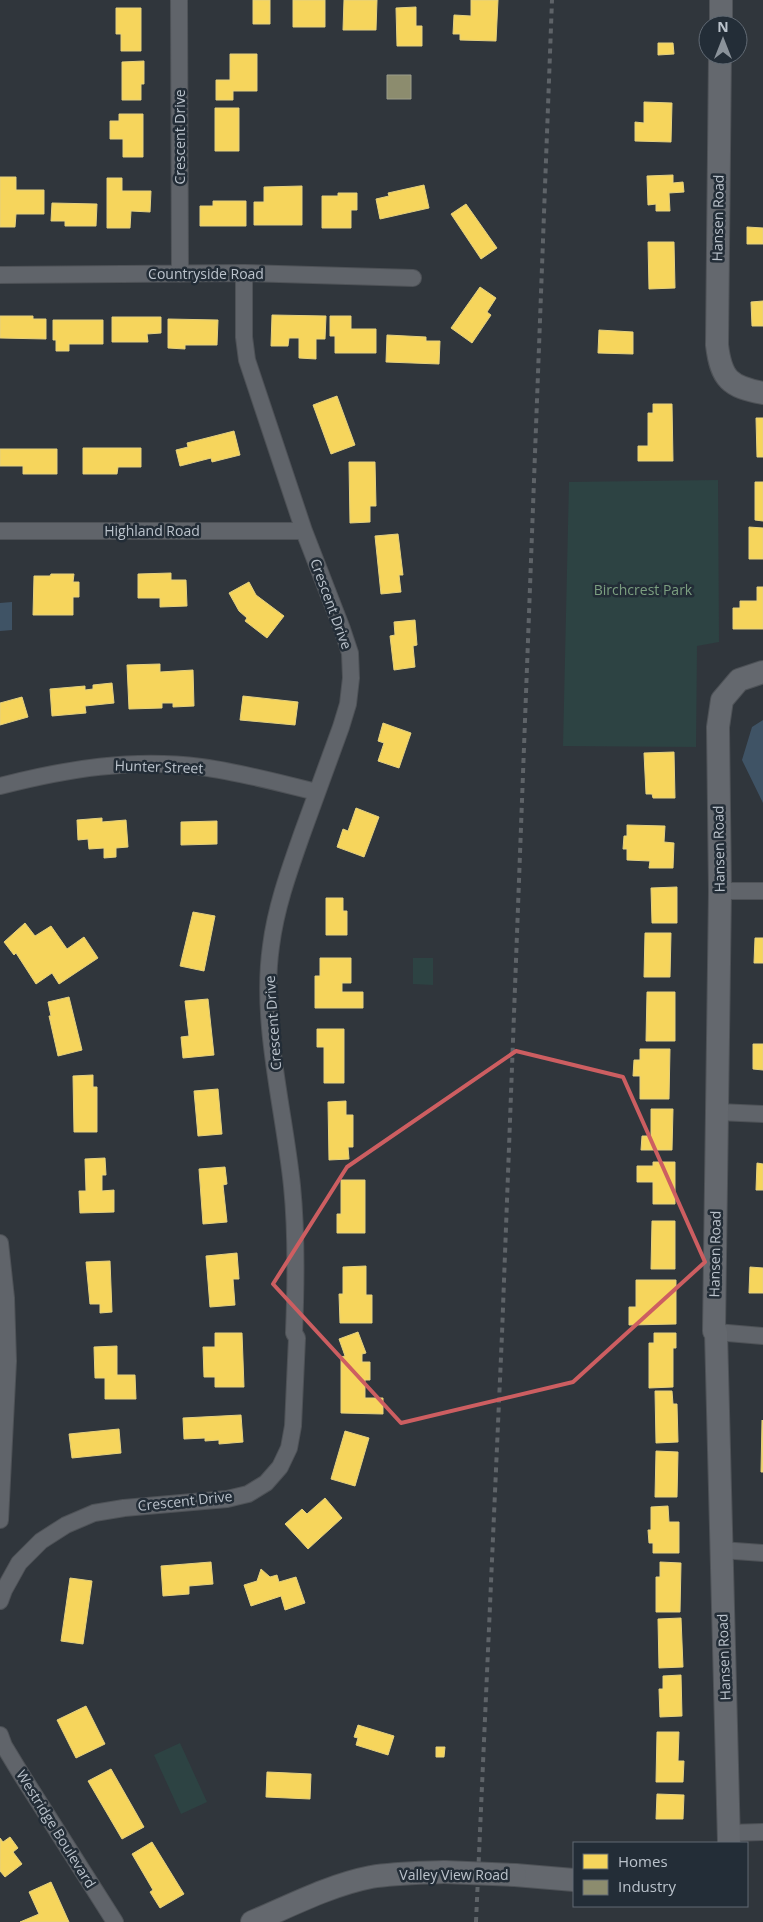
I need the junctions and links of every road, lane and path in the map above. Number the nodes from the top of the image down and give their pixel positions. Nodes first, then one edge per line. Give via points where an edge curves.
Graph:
1 (179, 0) edge
2 (721, 0) edge
3 (721, 15) edge
4 (720, 65) edge
5 (244, 273) junction
6 (180, 274) junction
7 (0, 275) edge
8 (413, 278) dead end
9 (763, 394) edge
10 (0, 531) edge
11 (304, 531) junction
12 (763, 672) edge
13 (0, 786) edge
14 (317, 792) junction
15 (720, 891) junction
16 (763, 892) edge
17 (718, 1112) junction
18 (763, 1114) edge
19 (0, 1243) edge
20 (716, 1332) junction
21 (763, 1336) edge
22 (3, 1445) edge
23 (0, 1520) edge
24 (721, 1550) junction
25 (763, 1553) edge
26 (0, 1601) edge
27 (0, 1735) edge
28 (763, 1832) edge
29 (729, 1838) edge
30 (573, 1880) edge
31 (115, 1922) edge
32 (252, 1922) edge

1 - 6 street, Crescent Drive
2 - 3 street
4 - 9 street, Hansen Road via 719,364 727,379 743,390
5 - 6 street, Countryside Road
5 - 8 street, Countryside Road
5 - 11 street, Crescent Drive via 246,360
6 - 7 street, Countryside Road
10 - 11 street, Highland Road
11 - 14 street, Crescent Drive via 350,653 348,704
12 - 15 street, Hansen Road via 739,680 722,700 718,726
13 - 14 street, Hunter Street via 90,767 149,764 200,767
14 - 26 street, Crescent Drive via 278,906 270,947 268,988 270,1028 292,1186 296,1269 294,1333 297,1338 289,1448 276,1472 248,1494 94,1513 66,1525 40,1542 19,1563
15 - 16 street
15 - 17 street, Hansen Road
17 - 18 street
17 - 20 street, Hansen Road
19 - 22 street via 8,1361
20 - 21 street
20 - 24 street, Hansen Road
22 - 23 street
24 - 25 street
24 - 29 street, Hansen Road
27 - 31 street, Westridge Boulevard via 21,1774
28 - 29 street
30 - 32 street, Valley View Road, bridge via 444,1872 400,1873 335,1888

